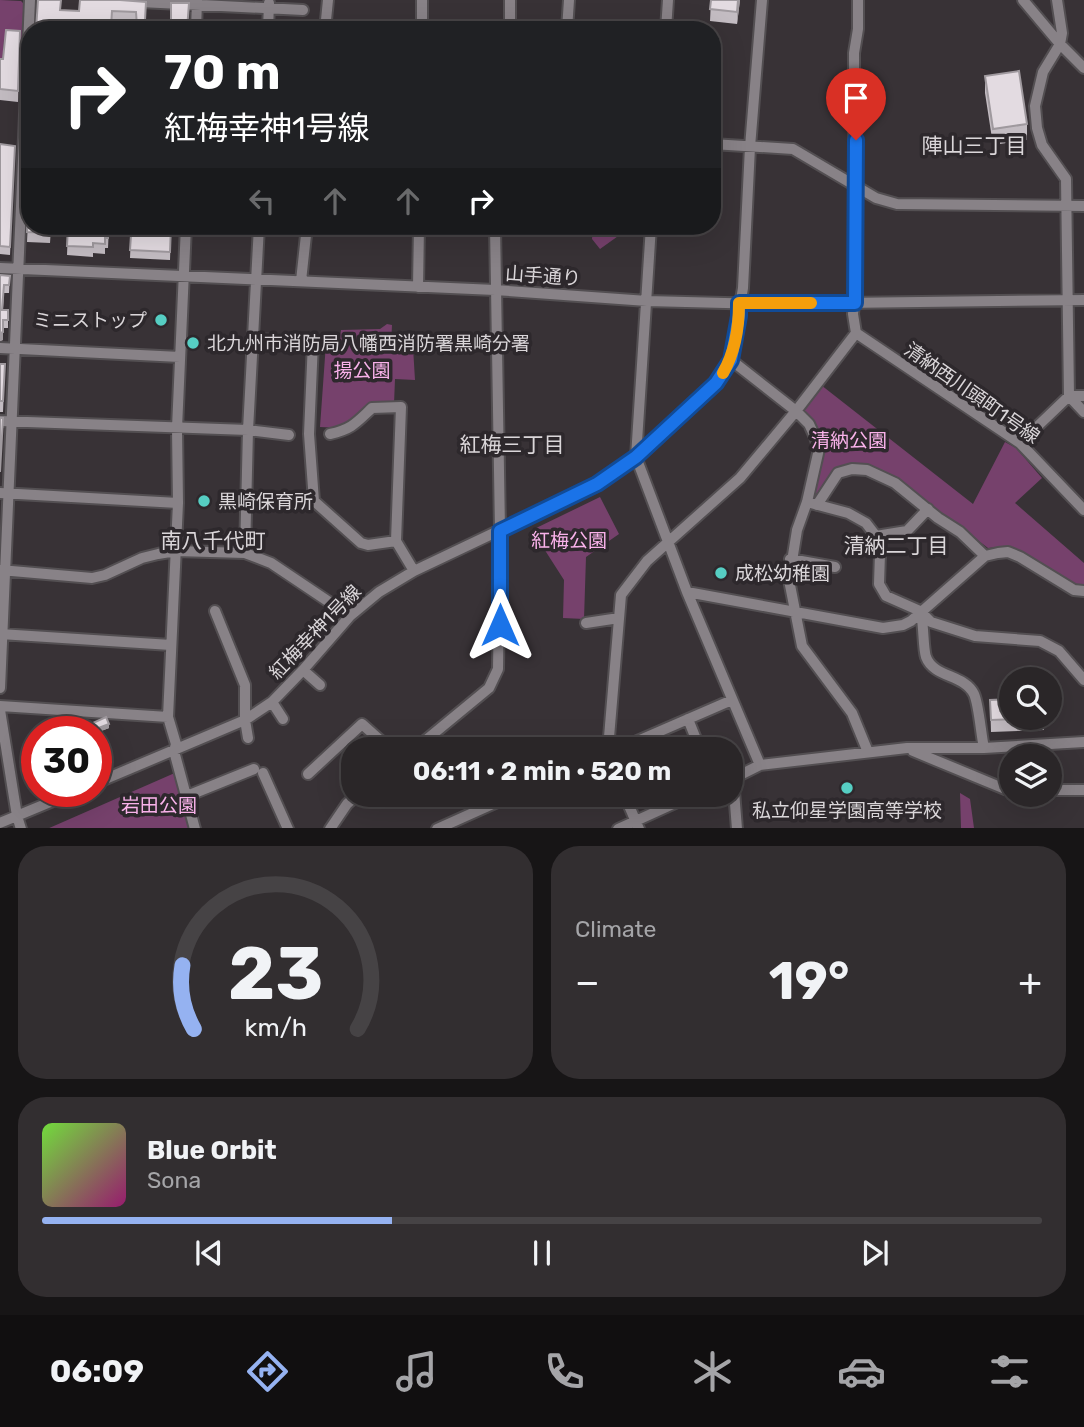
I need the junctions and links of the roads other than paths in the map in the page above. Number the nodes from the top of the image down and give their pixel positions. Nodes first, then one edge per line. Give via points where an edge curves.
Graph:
1 (30, 0) edge
2 (100, 0) edge
3 (328, 0) edge
4 (422, 0) edge
5 (510, 0) edge
6 (569, 0) edge
7 (668, 0) edge
8 (762, 0) edge
9 (858, 0) edge
10 (1023, 0) edge
11 (1057, 0) edge
12 (197, 2) edge
13 (269, 3) edge
14 (303, 10) dead end
15 (30, 21) edge
16 (196, 21) edge
17 (268, 21) edge
18 (326, 21) edge
19 (422, 21) edge
20 (510, 21) edge
21 (568, 21) edge
22 (667, 21) edge
23 (1060, 44) junction
24 (1084, 68) edge
25 (721, 145) edge
26 (750, 147) junction
27 (856, 187) junction
28 (1067, 206) junction
29 (1084, 206) edge
30 (22, 235) edge
31 (186, 235) edge
32 (258, 235) edge
33 (306, 235) edge
34 (419, 235) edge
35 (495, 235) edge
36 (650, 235) edge
37 (0, 268) edge
38 (19, 269) junction
39 (185, 278) junction
40 (256, 280) junction
41 (301, 281) junction
42 (418, 287) junction
43 (495, 290) junction
44 (647, 300) junction
45 (1068, 300) junction
46 (1084, 300) edge
47 (739, 303) junction
48 (855, 303) junction
49 (856, 333) junction
50 (252, 339) junction
51 (0, 348) edge
52 (15, 349) junction
53 (180, 356) junction
54 (731, 360) junction
55 (1069, 396) junction
56 (1084, 396) edge
57 (796, 411) junction
58 (1084, 412) edge
59 (6, 421) edge
60 (177, 428) junction
61 (248, 430) junction
62 (330, 434) dead end
63 (289, 435) dead end
64 (1020, 443) junction
65 (636, 457) junction
66 (4, 494) edge
67 (178, 503) junction
68 (812, 503) junction
69 (928, 509) junction
70 (1084, 510) edge
71 (500, 531) junction
72 (876, 536) junction
73 (396, 541) junction
74 (669, 543) junction
75 (176, 551) junction
76 (245, 552) junction
77 (985, 556) junction
78 (790, 559) junction
79 (835, 567) dead end
80 (2, 571) edge
81 (414, 571) junction
82 (687, 592) junction
83 (1084, 592) edge
84 (215, 611) dead end
85 (794, 611) junction
86 (920, 611) junction
87 (350, 616) junction
88 (619, 618) junction
89 (586, 623) dead end
90 (1, 635) edge
91 (171, 645) junction
92 (303, 670) junction
93 (1084, 680) edge
94 (320, 685) dead end
95 (0, 688) edge
96 (732, 699) junction
97 (272, 702) junction
98 (0, 708) edge
99 (169, 717) junction
100 (283, 719) dead end
101 (688, 719) junction
102 (245, 720) junction
103 (348, 737) edge
104 (377, 737) edge
105 (430, 737) edge
106 (609, 737) edge
107 (649, 737) edge
108 (695, 737) edge
109 (248, 738) dead end
110 (1084, 742) edge
111 (341, 743) edge
112 (907, 748) junction
113 (984, 748) junction
114 (174, 751) junction
115 (868, 752) junction
116 (760, 765) junction
117 (743, 773) edge
118 (308, 774) dead end
119 (112, 776) edge
120 (999, 786) edge
121 (1062, 790) edge
122 (1084, 790) edge
123 (187, 796) junction
124 (39, 807) edge
125 (345, 807) edge
126 (485, 807) edge
127 (629, 807) edge
128 (663, 807) edge
129 (735, 807) edge
130 (17, 816) junction
131 (0, 823) edge
132 (637, 825) edge
133 (21, 828) edge
134 (195, 828) edge
135 (288, 828) edge
136 (330, 828) edge
137 (437, 828) edge
138 (618, 828) edge
139 (737, 828) edge

1 - 15 street
2 - 12 street
3 - 18 street
4 - 19 street
5 - 20 street
6 - 21 street
7 - 22 street
8 - 26 street, 紅梅幸神1号線
9 - 27 street
10 - 23 street
11 - 23 street
12 - 13 street
12 - 16 street
13 - 14 street
13 - 17 street
23 - 24 street
23 - 28 street via 1043,72 1035,106 1042,145 1066,179
25 - 26 street
26 - 27 street via 793,149
26 - 47 street, 紅梅幸神1号線
27 - 28 street via 897,205
27 - 48 street
28 - 29 street
28 - 45 street
30 - 38 street
31 - 39 street
32 - 40 street
33 - 41 street
34 - 42 street
35 - 43 street
36 - 44 street
37 - 38 street, 山手通り
38 - 39 street, 山手通り
38 - 52 street
39 - 40 street, 山手通り
39 - 53 street
40 - 41 street, 山手通り
40 - 50 street
41 - 42 street, 山手通り
42 - 43 street, 山手通り
43 - 44 street, 山手通り
43 - 71 street
44 - 47 street, 山手通り
44 - 65 street
45 - 46 street, 山手通り
45 - 48 street, 山手通り
45 - 55 street
47 - 48 street, 山手通り
47 - 54 street, 紅梅幸神1号線
48 - 49 street
49 - 57 street
49 - 64 street, 清納西川頭町1号線
50 - 61 street
50 - 73 street via 313,342 309,435 314,501 361,542
51 - 52 street
52 - 53 street
52 - 59 street
53 - 60 street
54 - 57 street
54 - 65 street, 紅梅幸神1号線 via 716,383
55 - 56 street
55 - 58 street
55 - 64 street
57 - 68 street via 809,425 819,449
57 - 74 street via 740,478
59 - 60 street
59 - 66 street
60 - 61 street
60 - 67 street
61 - 63 street
61 - 76 street
62 - 73 street via 357,424 372,408 401,407
64 - 70 street, 清納西川頭町1号線
65 - 71 street, 紅梅幸神1号線 via 597,484
65 - 74 street
66 - 67 street
66 - 80 street
67 - 75 street
68 - 69 street via 838,473 852,469 895,482
68 - 72 street via 848,513 866,523
68 - 78 street via 797,530
69 - 72 street via 907,531
69 - 77 street
71 - 81 street, 紅梅幸神1号線
71 - 105 street via 498,669 489,688
72 - 86 street via 879,584 886,596
73 - 81 street
74 - 82 street
74 - 88 street via 647,561 621,595
75 - 76 street
75 - 80 street via 142,558 92,578
75 - 91 street via 177,610
76 - 87 street via 271,563
77 - 83 street via 1008,552
77 - 86 street
78 - 79 street
78 - 85 street
80 - 90 street
81 - 87 street, 紅梅幸神1号線
82 - 85 street
82 - 96 street
84 - 102 street via 245,685
85 - 86 street via 883,628 903,625
85 - 115 street via 802,646 852,713
86 - 93 street via 932,622 975,636 1040,640 1059,651
86 - 113 street via 926,657 935,669 974,693
87 - 92 street, 紅梅幸神1号線
88 - 89 street
88 - 106 street
90 - 91 street
90 - 95 street
91 - 99 street
92 - 94 street
92 - 97 street, 紅梅幸神1号線
96 - 101 street
96 - 116 street
97 - 100 street
97 - 102 street, 紅梅幸神1号線
98 - 99 street
98 - 130 street
99 - 114 street
101 - 107 street
101 - 108 street
102 - 109 street
102 - 114 street, 紅梅幸神1号線
103 - 104 street via 362,724
110 - 113 street
111 - 118 street
112 - 113 street
112 - 115 street
112 - 120 street
114 - 119 street, 紅梅幸神1号線
114 - 123 street
115 - 116 street
116 - 117 street
121 - 122 street
123 - 134 street
123 - 135 street via 259,771
124 - 130 street
125 - 136 street
126 - 137 street
127 - 132 street
128 - 132 street
129 - 139 street
130 - 131 street
130 - 133 street
132 - 138 street

